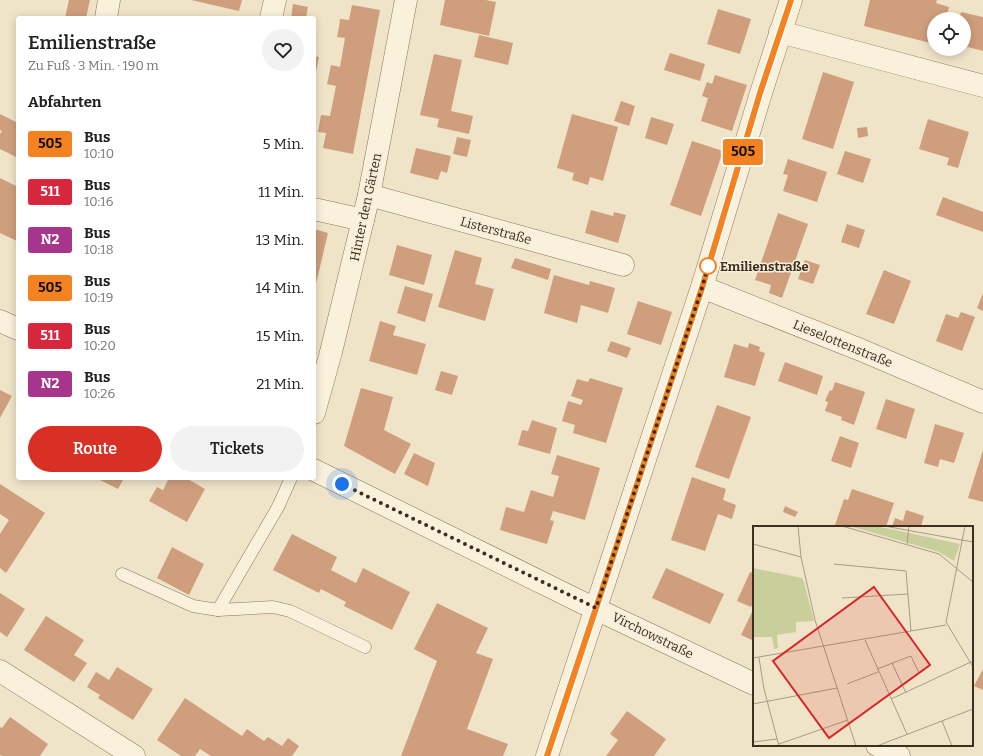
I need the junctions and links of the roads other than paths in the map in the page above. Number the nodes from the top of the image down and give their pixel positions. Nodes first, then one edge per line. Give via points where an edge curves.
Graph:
1 (109, 0) edge
2 (275, 0) edge
3 (406, 0) edge
4 (790, 0) edge
5 (106, 16) edge
6 (271, 16) edge
7 (780, 32) junction
8 (983, 86) edge
9 (369, 195) junction
10 (316, 209) edge
11 (363, 220) junction
12 (623, 265) dead end
13 (702, 288) junction
14 (0, 320) edge
15 (16, 328) edge
16 (983, 402) edge
17 (316, 406) edge
18 (316, 471) edge
19 (290, 480) edge
20 (122, 574) dead end
21 (596, 608) junction
22 (218, 610) junction
23 (365, 647) dead end
24 (0, 671) edge
25 (753, 684) edge
26 (879, 746) edge
27 (134, 756) edge
28 (547, 756) edge
29 (899, 756) edge

1 - 5 street
2 - 6 street
3 - 9 street, Hinter den Gärten
4 - 7 street
7 - 8 street
7 - 13 street
9 - 11 street, Hinter den Gärten
9 - 12 street, Listerstraße
10 - 11 street
11 - 17 street, Hinter den Gärten
13 - 16 street, Lieselottenstraße via 861,350
13 - 21 street
14 - 15 street
18 - 21 street, Virchowstraße
19 - 22 lane via 278,507
20 - 22 lane via 193,606
21 - 25 street, Virchowstraße
21 - 28 street
22 - 23 lane via 273,607 290,611
24 - 27 street
26 - 29 street

